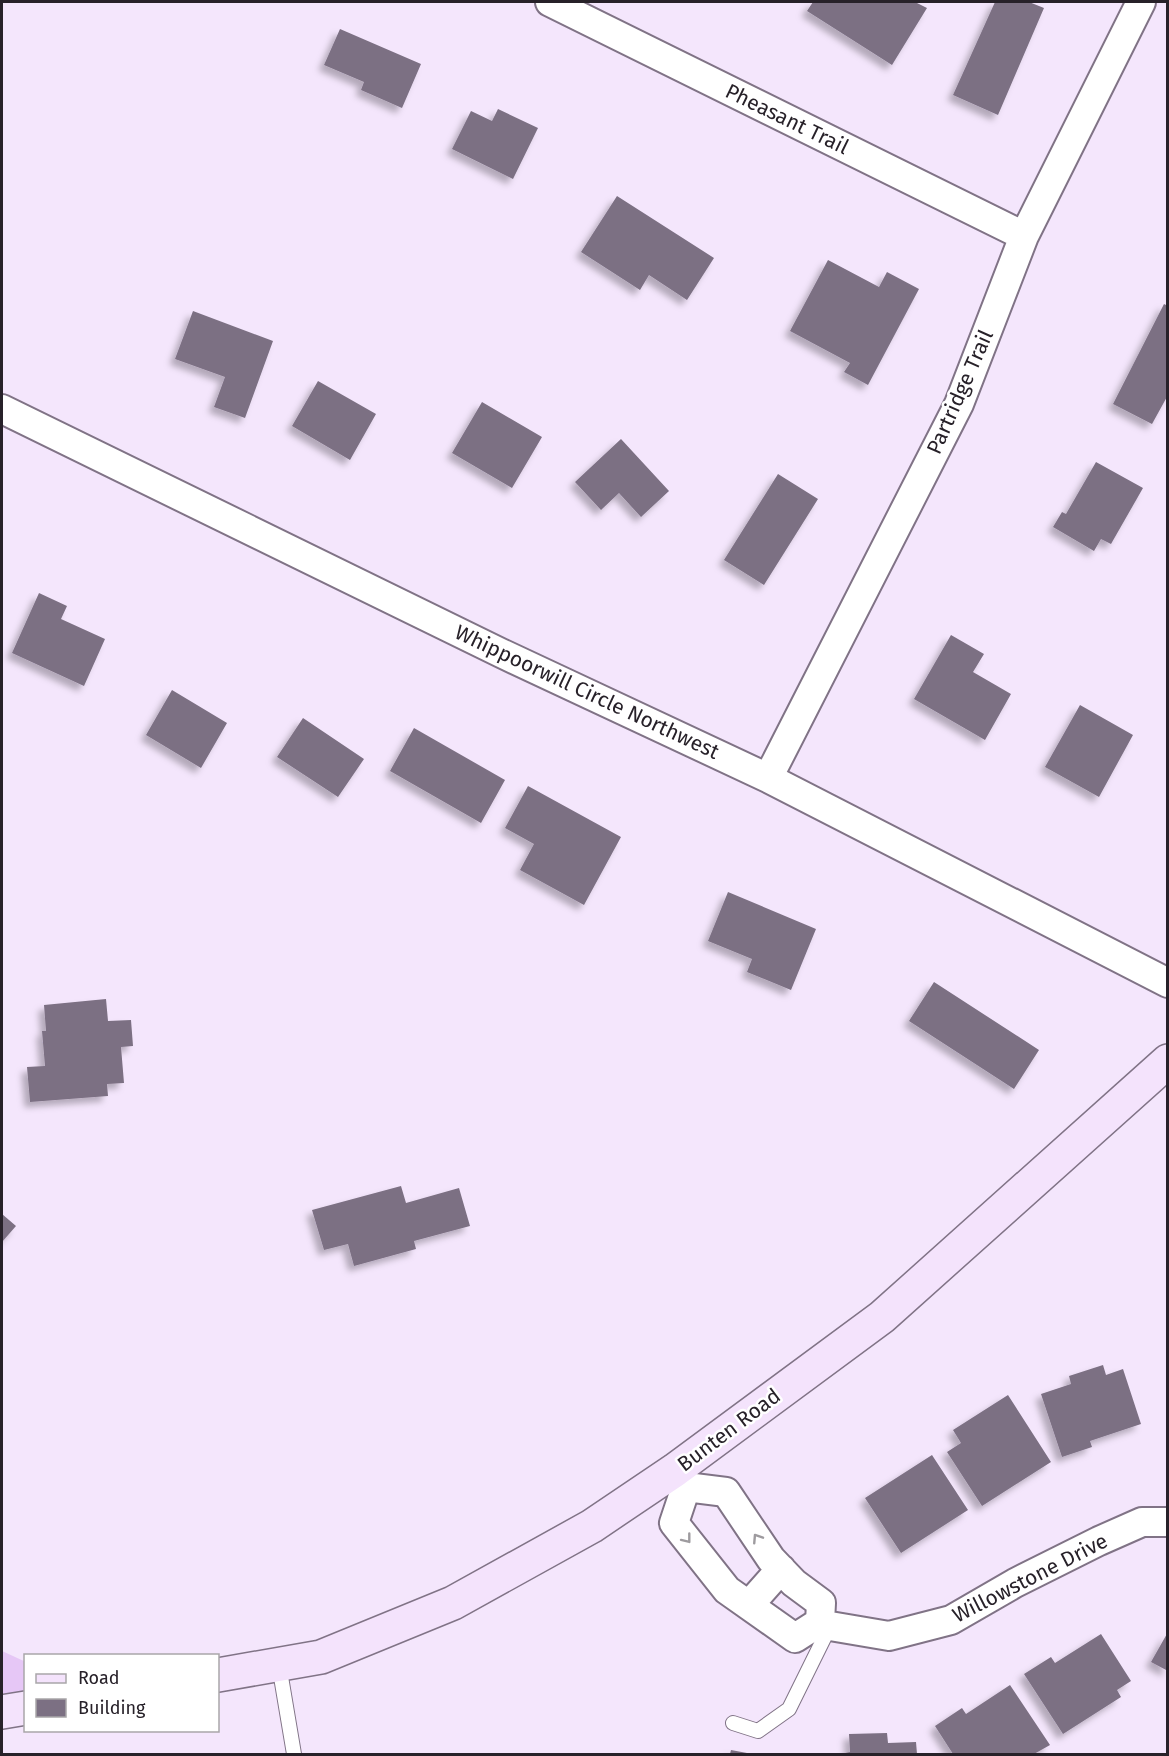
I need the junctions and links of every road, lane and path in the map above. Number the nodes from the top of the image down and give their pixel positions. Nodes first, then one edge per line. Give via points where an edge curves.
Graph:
1 (550, 2) edge
2 (1141, 2) edge
3 (1024, 236) junction
4 (2, 410) edge
5 (768, 778) junction
6 (1167, 983) edge
7 (1167, 1061) edge
8 (680, 1479) junction
9 (1167, 1522) edge
10 (781, 1569) junction
11 (749, 1605) junction
12 (825, 1624) junction
13 (279, 1665) junction
14 (219, 1675) edge
15 (24, 1708) edge
16 (2, 1712) edge
17 (733, 1723) dead end
18 (294, 1755) edge

1 - 3 street, Pheasant Trail
2 - 3 street, Partridge Trail
3 - 5 street, Partridge Trail via 959,404
4 - 5 street, Whippoorwill Circle Northwest
5 - 6 street, Whippoorwill Circle Northwest
7 - 8 street, Bunten Road via 882,1317
10 -> 8 street via 726,1492
8 -> 11 street via 674,1523 727,1590
8 - 13 street, Bunten Road via 453,1603 321,1657
9 - 12 street, Willowstone Drive via 1142,1522 1110,1536 951,1620 889,1636
10 - 11 street
10 - 12 street via 821,1603
11 - 12 street via 795,1638
12 - 17 lane via 789,1709 759,1731
13 - 14 street, Bunten Road
13 - 18 lane
15 - 16 street

